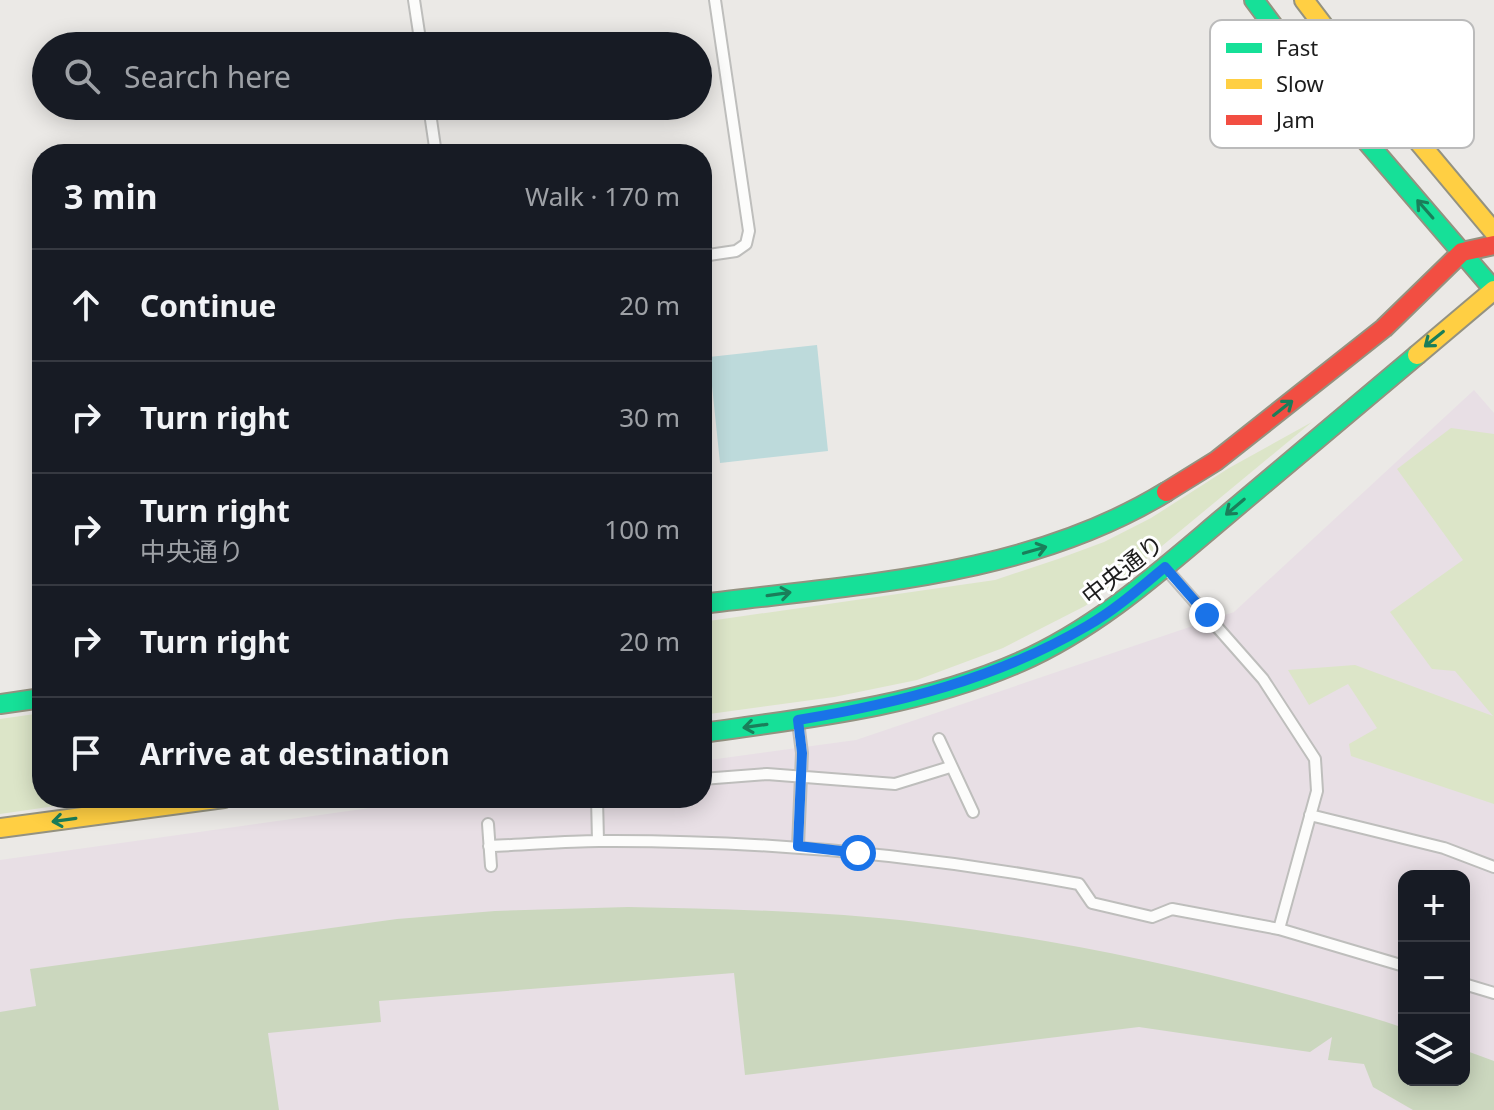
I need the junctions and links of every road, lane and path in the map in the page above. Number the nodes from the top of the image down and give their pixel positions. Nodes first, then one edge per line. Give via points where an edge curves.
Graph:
1 (414, 0) edge
2 (715, 0) edge
3 (1254, 0) edge
4 (1304, 0) edge
5 (1269, 20) edge
6 (1319, 20) edge
7 (419, 32) edge
8 (431, 120) edge
9 (435, 144) edge
10 (1372, 148) edge
11 (1424, 148) edge
12 (1494, 232) edge
13 (1494, 245) edge
14 (1462, 252) junction
15 (712, 255) edge
16 (1494, 290) edge
17 (1165, 567) junction
18 (712, 603) edge
19 (32, 699) edge
20 (0, 704) edge
21 (798, 720) junction
22 (712, 732) edge
23 (939, 739) dead end
24 (950, 767) junction
25 (800, 777) junction
26 (712, 778) edge
27 (149, 808) edge
28 (597, 808) edge
29 (973, 812) dead end
30 (1310, 815) junction
31 (488, 824) dead end
32 (0, 828) edge
33 (598, 841) junction
34 (489, 846) junction
35 (798, 846) junction
36 (491, 866) dead end
37 (1494, 867) edge
38 (1279, 929) junction
39 (1398, 964) edge
40 (1470, 986) edge
41 (1494, 993) edge

1 - 7 lane
2 - 15 lane via 749,231 746,244 736,251
5 -> 3 street
4 - 6 street
8 - 9 lane
14 -> 10 street
11 - 12 street
13 - 14 street
14 - 16 street
18 -> 14 street, 中央通り via 941,573 1002,560 1098,528 1216,461 1384,328
16 -> 17 street, 中央通り
17 - 21 street, 中央通り via 1088,626 1008,667 919,696
17 - 30 lane via 1263,679 1315,759 1317,791
19 - 20 street
21 -> 22 street, 中央通り
21 - 25 lane
23 - 24 lane
24 - 25 lane via 895,784
24 - 29 lane
25 - 26 lane
25 - 35 lane
27 -> 32 street
28 - 33 lane
30 - 37 lane via 1444,848
30 - 38 lane
31 - 34 lane
33 - 34 lane
33 - 35 lane
34 - 36 lane
35 - 38 lane via 981,866 1079,884 1092,903 1152,917 1172,909
38 - 39 lane
40 - 41 lane

